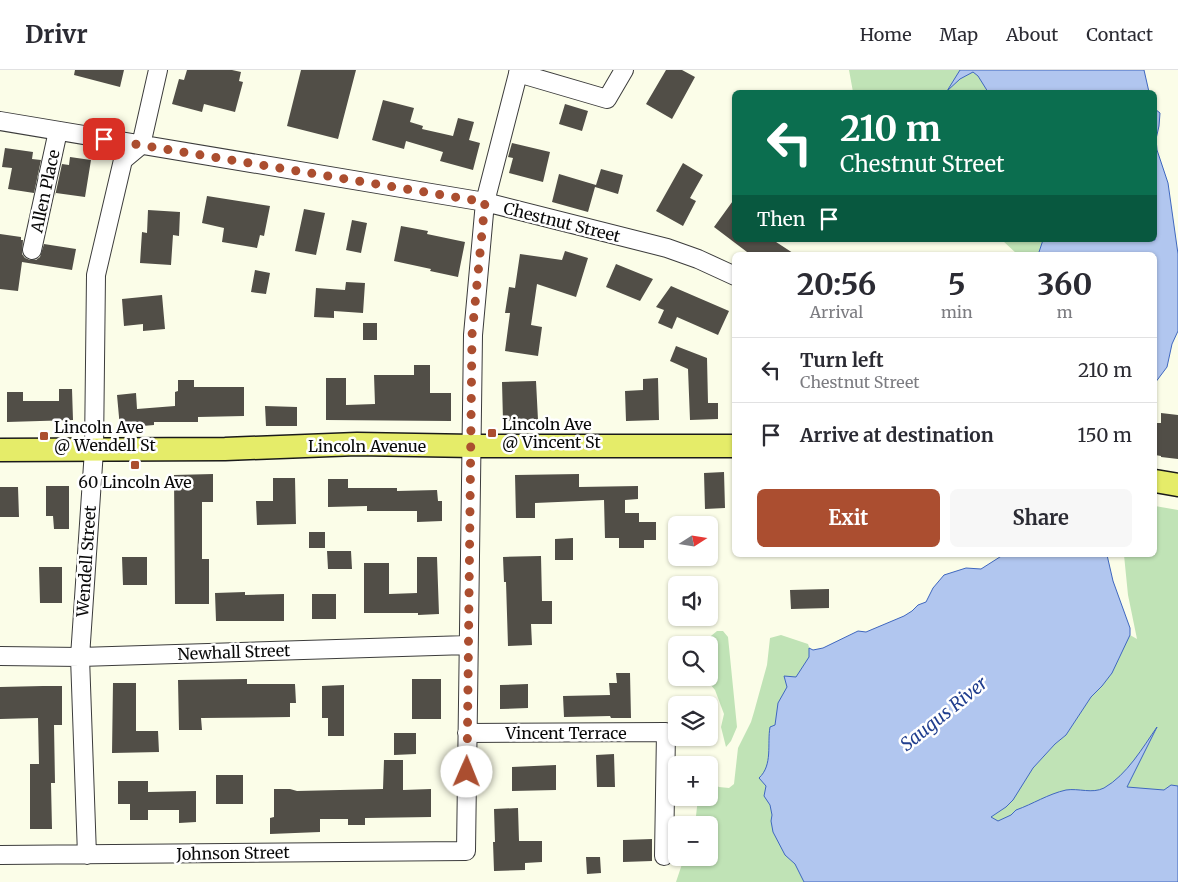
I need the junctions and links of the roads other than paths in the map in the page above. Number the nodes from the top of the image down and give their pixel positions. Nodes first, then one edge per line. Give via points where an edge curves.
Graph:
1 (158, 70) edge
2 (624, 70) edge
3 (519, 72) edge
4 (0, 121) edge
5 (58, 131) junction
6 (141, 145) junction
7 (485, 202) junction
8 (32, 250) dead end
9 (732, 275) edge
10 (471, 446) junction
11 (732, 446) edge
12 (0, 450) edge
13 (94, 450) junction
14 (1157, 481) edge
15 (1178, 484) edge
16 (468, 645) junction
17 (0, 656) edge
18 (80, 657) junction
19 (467, 733) junction
20 (0, 855) edge
21 (87, 855) junction
22 (664, 856) dead end

1 - 6 street
2 - 3 street via 607,99
3 - 7 street
4 - 5 street, Chestnut Street
5 - 6 street, Chestnut Street
5 - 8 street, Allen Place
6 - 7 street, Chestnut Street
6 - 13 street, Wendell Street via 123,160 96,275
7 - 9 street, Chestnut Street via 667,248
7 - 10 street via 472,335
10 - 11 main road, Lincoln Avenue
10 - 13 main road, Lincoln Avenue via 357,444
10 - 16 street
12 - 13 main road, Lincoln Avenue
13 - 18 street, Wendell Street
14 - 15 main road
16 - 18 street, Newhall Street
16 - 19 street
17 - 18 street, Newhall Street
18 - 21 street, Wendell Street
19 - 21 street, Johnson Street via 466,851
19 - 22 street, Vincent Terrace via 666,732
20 - 21 street, Johnson Street

